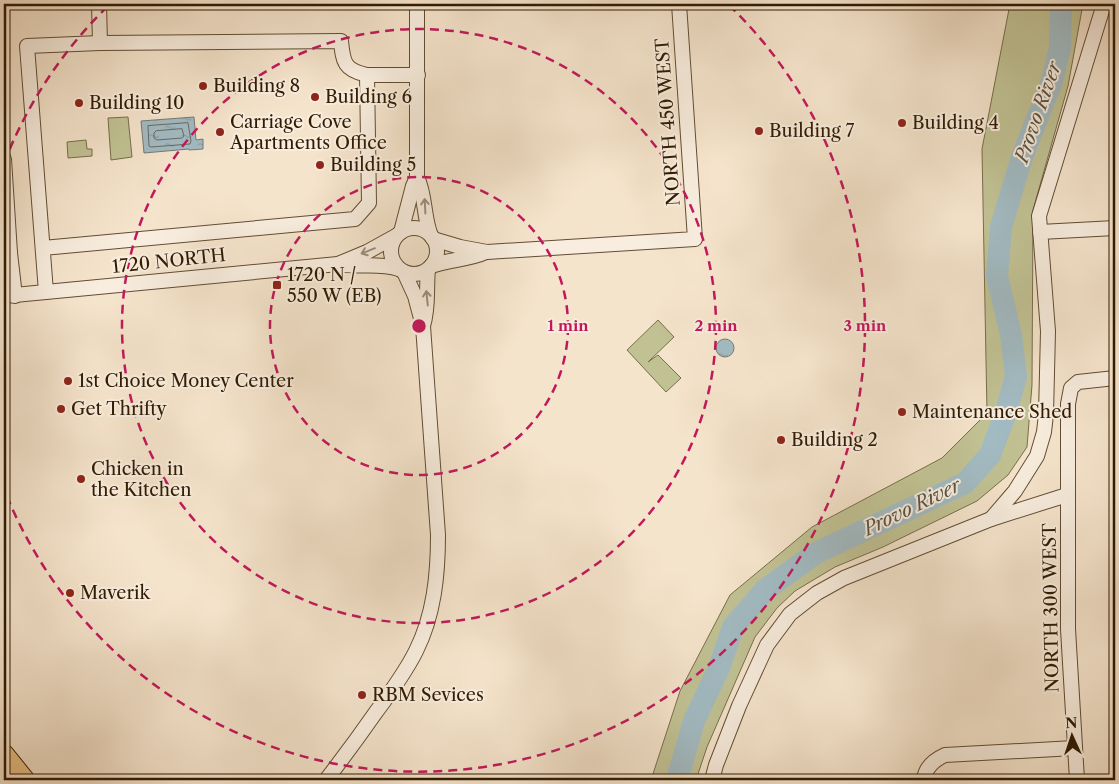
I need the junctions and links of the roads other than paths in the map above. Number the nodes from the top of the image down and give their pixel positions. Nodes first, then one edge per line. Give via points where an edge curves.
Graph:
1 (99, 4) edge
2 (416, 4) edge
3 (679, 4) edge
4 (1104, 4) edge
5 (100, 43) junction
6 (367, 75) junction
7 (418, 75) junction
8 (4, 159) edge
9 (417, 177) junction
10 (1115, 228) edge
11 (1040, 232) junction
12 (399, 234) junction
13 (432, 237) junction
14 (43, 248) junction
15 (487, 252) junction
16 (7, 254) edge
17 (338, 264) junction
18 (430, 267) junction
19 (402, 270) junction
20 (46, 292) junction
21 (9, 296) edge
22 (424, 326) junction
23 (1115, 378) edge
24 (1067, 496) junction
25 (991, 519) junction
26 (1074, 748) junction
27 (4, 754) edge
28 (25, 780) edge
29 (326, 780) edge
30 (712, 780) edge
31 (924, 780) edge
32 (1077, 780) edge

1 - 5 street
2 - 7 street
3 - 15 street, NORTH 450 WEST via 695,239
4 - 11 street via 1039,216
5 - 6 street via 341,41 347,66 353,72
5 - 14 street via 27,46
6 - 7 street
6 - 14 street via 369,204 355,219
7 - 9 street
8 - 16 street
9 - 12 street
13 -> 9 street
10 - 11 street
11 - 25 street via 1048,331 1044,432 1037,456 1015,491
12 - 13 street via 416,228
12 -> 17 street, 1720 NORTH
12 - 19 street via 390,253
13 - 15 street
13 - 18 street via 436,255
14 - 20 street
15 - 18 street
16 - 21 street
17 - 19 street, 1720 NORTH via 380,264
17 - 20 street, 1720 NORTH
18 - 19 street via 416,274
22 -> 18 street
19 - 22 street
20 - 21 street, 1720 NORTH
22 - 29 street via 438,535 434,592 427,624 404,675
23 - 24 street, NORTH 300 WEST via 1078,382 1071,388
24 - 25 street, NORTH 300 WEST
24 - 26 street, NORTH 300 WEST via 1068,629
25 - 30 street, NORTH 300 WEST via 844,578 790,614 767,645 739,706
26 - 31 street via 953,754 938,758 926,771
26 - 32 street, NORTH 300 WEST
27 - 28 main road

